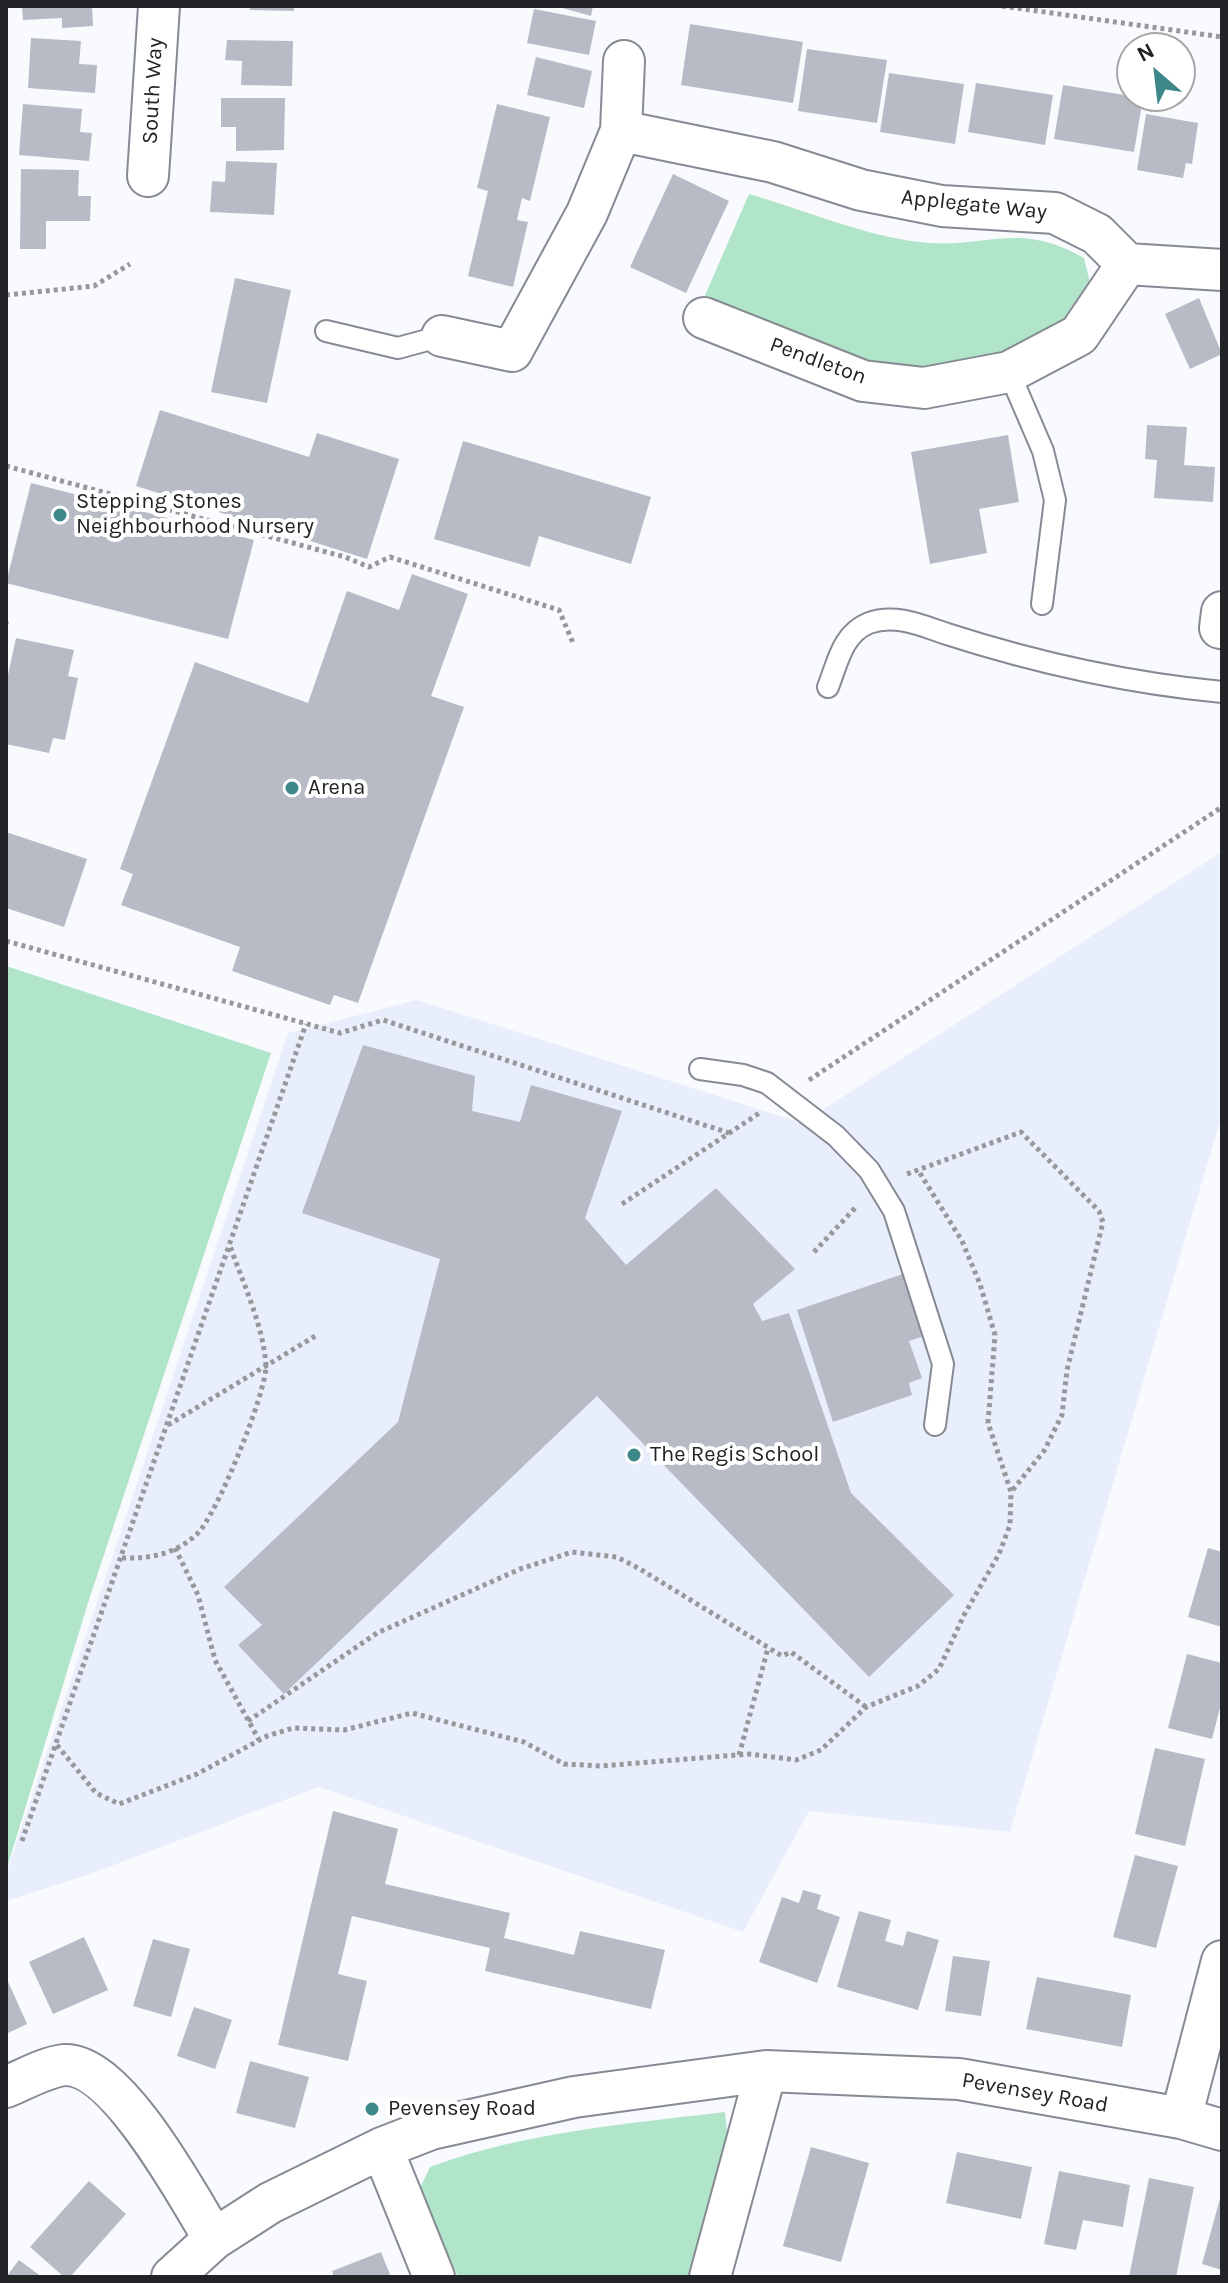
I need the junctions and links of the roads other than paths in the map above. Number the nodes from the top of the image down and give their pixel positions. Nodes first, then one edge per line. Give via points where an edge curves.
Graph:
1 (159, 6) edge
2 (624, 61) dead end
3 (621, 131) junction
4 (148, 176) dead end
5 (1127, 264) junction
6 (1222, 270) edge
7 (704, 318) dead end
8 (326, 331) dead end
9 (442, 336) joint
10 (1009, 372) junction
11 (1042, 604) dead end
12 (828, 687) dead end
13 (1222, 692) edge
14 (700, 1069) dead end
15 (935, 1425) dead end
16 (1222, 1961) edge
17 (766, 2071) junction
18 (6, 2087) edge
19 (1181, 2118) junction
20 (1222, 2130) edge
21 (382, 2148) junction
22 (214, 2239) junction
23 (172, 2277) edge
24 (434, 2277) edge
25 (710, 2277) edge

1 - 4 street, South Way
2 - 3 street
3 - 5 street, Applegate Way via 773,162 861,190 942,206 1055,213 1097,234
3 - 9 street via 587,213 512,351
5 - 6 street
5 - 10 street, Pendleton via 1079,335
7 - 10 street, Pendleton via 863,381 924,388
8 - 9 lane via 398,348
10 - 11 lane via 1043,451 1055,500
12 - 13 lane via 847,638 870,622 903,619 1020,657 1148,685
14 - 15 lane via 743,1075 786,1095 836,1136 878,1184 894,1211 943,1364
16 - 19 street
17 - 19 street, Pevensey Road via 959,2079
17 - 21 street, Pevensey Road via 574,2097 431,2129
17 - 25 street
18 - 22 street via 65,2065 102,2078 154,2141
19 - 20 street, Pevensey Road
21 - 22 street, Pevensey Road via 270,2203
21 - 24 street
22 - 23 street, Pevensey Road

